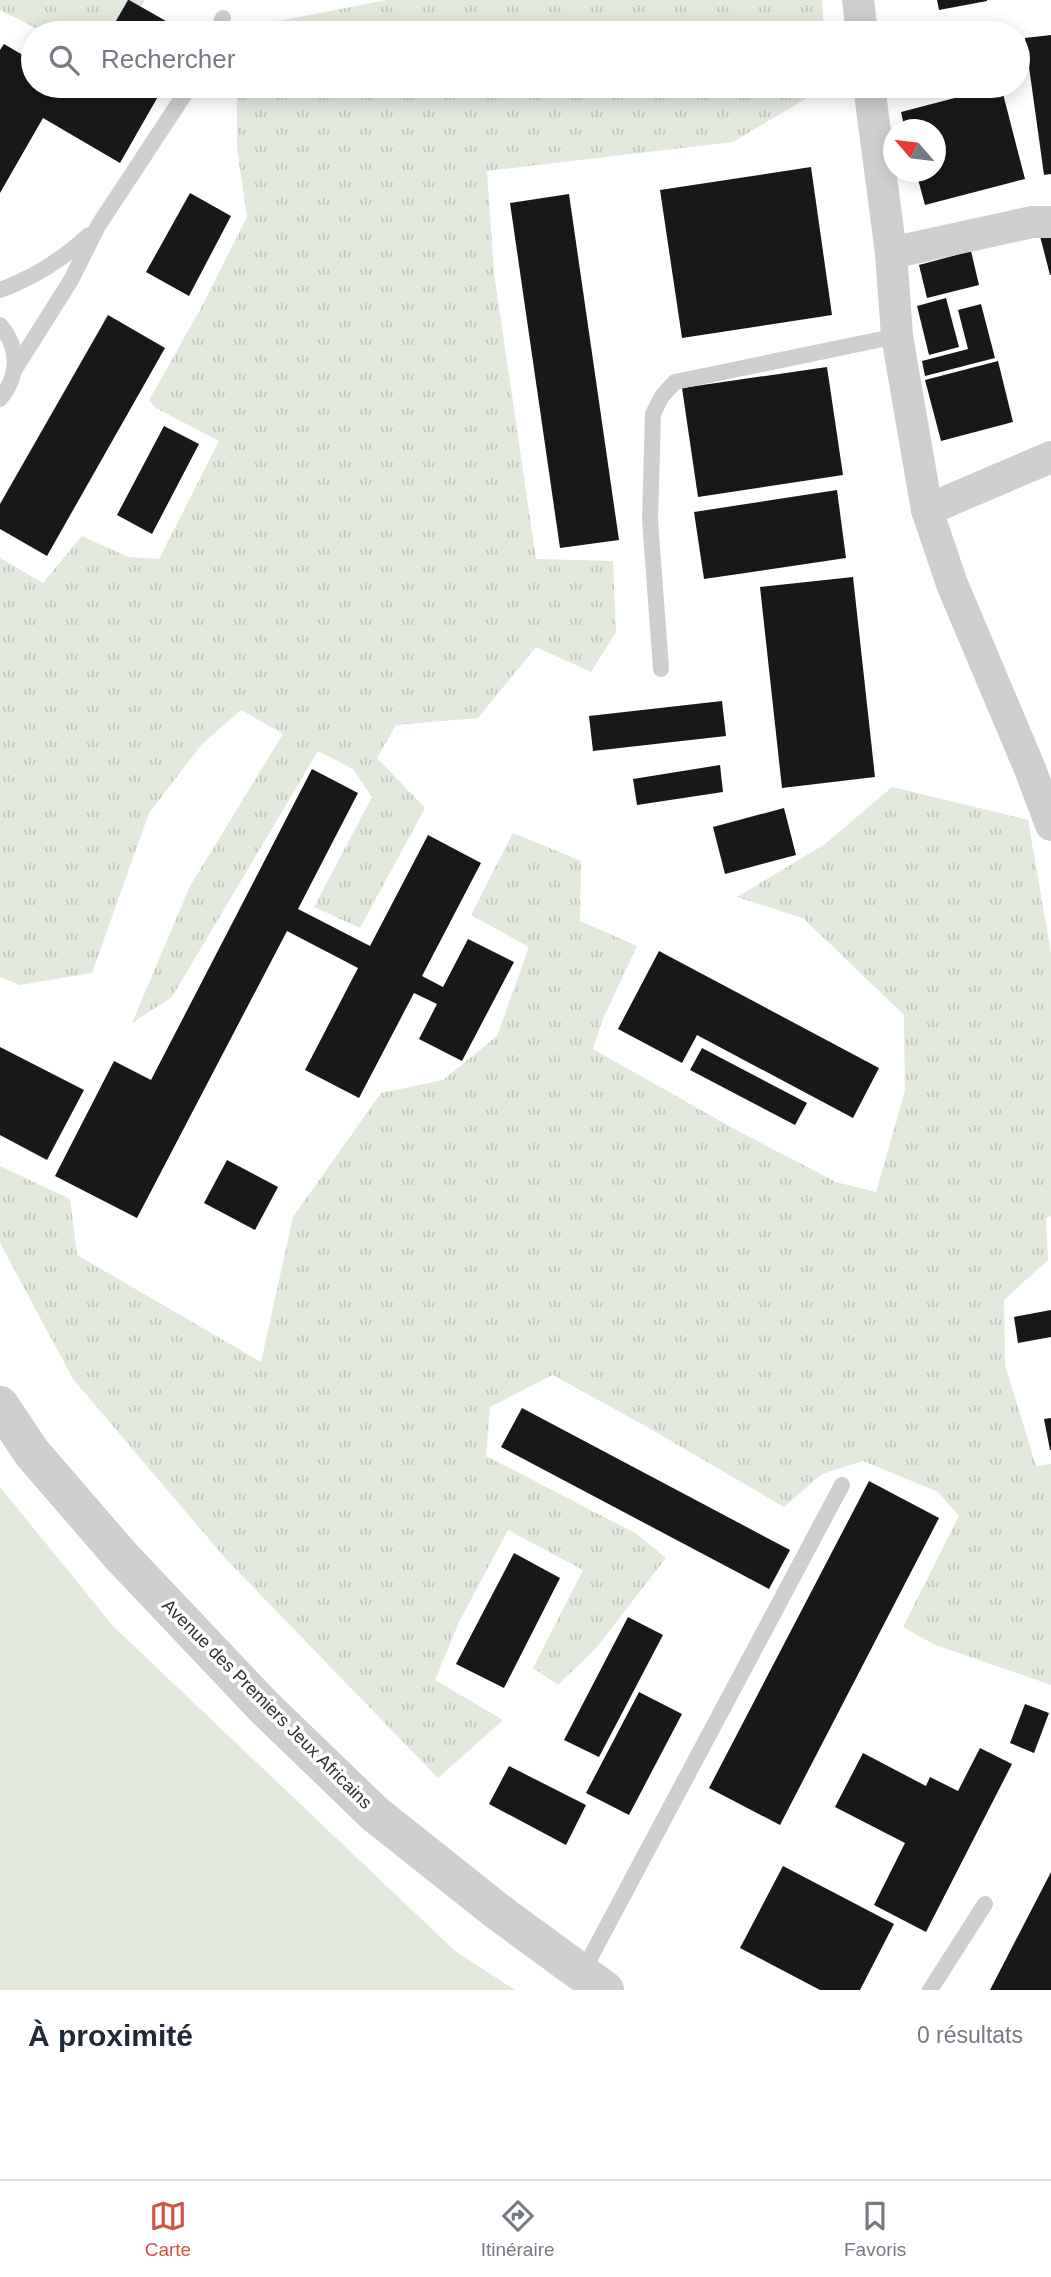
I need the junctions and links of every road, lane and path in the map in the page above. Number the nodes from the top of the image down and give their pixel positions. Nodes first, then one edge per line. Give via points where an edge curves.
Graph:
1 (858, 0) edge
2 (861, 21) edge
3 (182, 98) edge
4 (871, 98) edge
5 (1051, 222) edge
6 (98, 226) junction
7 (891, 253) junction
8 (0, 290) edge
9 (0, 325) edge
10 (897, 336) junction
11 (15, 369) junction
12 (0, 399) edge
13 (1051, 457) edge
14 (927, 510) junction
15 (661, 670) dead end
16 (1051, 825) edge
17 (0, 1405) edge
18 (842, 1485) dead end
19 (985, 1904) dead end
20 (593, 1982) edge
21 (930, 1990) edge

1 - 2 street
3 - 6 lane
4 - 7 street
5 - 7 street via 1032,222
6 - 8 lane via 69,253
6 - 11 lane via 71,281
7 - 10 street
9 - 11 lane via 13,346
10 - 14 street
10 - 15 lane via 675,382 662,396 653,414 650,520
11 - 12 lane via 10,387
13 - 14 street
14 - 16 street via 952,584
17 - 20 street, Avenue des Premiers Jeux Africains via 32,1452 112,1545 274,1717 375,1814
18 - 20 lane
19 - 21 lane

